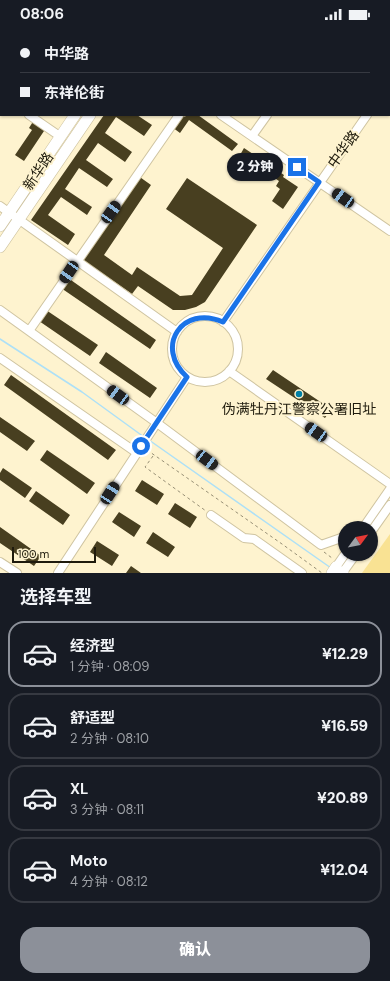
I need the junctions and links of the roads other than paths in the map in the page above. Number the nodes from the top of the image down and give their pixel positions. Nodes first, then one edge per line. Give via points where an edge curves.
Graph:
1 (30, 116) edge
2 (74, 116) edge
3 (89, 116) edge
4 (177, 116) edge
5 (222, 116) edge
6 (266, 116) edge
7 (366, 116) edge
8 (252, 136) junction
9 (60, 137) junction
10 (319, 182) junction
11 (4, 210) edge
12 (19, 219) junction
13 (0, 226) edge
14 (390, 231) edge
15 (0, 247) edge
16 (77, 260) junction
17 (0, 310) edge
18 (223, 322) junction
19 (29, 331) junction
20 (177, 332) junction
21 (0, 358) edge
22 (229, 371) junction
23 (187, 377) junction
24 (157, 423) junction
25 (139, 450) junction
26 (390, 484) edge
27 (390, 489) edge
28 (390, 505) edge
29 (211, 514) road end
30 (368, 521) edge
31 (378, 522) edge
32 (338, 539) edge
33 (348, 561) edge
34 (0, 562) edge
35 (338, 570) edge
36 (17, 573) edge
37 (58, 573) edge
38 (302, 573) edge

1 - 9 street
2 - 9 main road, 新华路
3 - 12 main road
4 - 16 street
5 - 8 street
6 - 8 street
7 - 10 street, 中华路
8 - 10 street
9 - 11 main road, 新华路
10 - 14 street
10 - 18 street, 中华路
11 - 12 street
11 - 13 main road, 新华路
12 - 15 main road
12 - 16 street
16 - 19 street
16 - 20 street
17 - 19 street
18 - 20 street via 208,317 193,319
18 - 22 street via 236,338 238,349 236,360
19 - 24 street
20 - 23 street via 173,341 174,361
21 - 25 street
22 - 23 street via 215,381 196,381
22 - 26 street
23 - 24 street
24 - 25 street
24 - 32 street via 321,546
25 - 37 street
27 - 30 street
28 - 31 street
29 - 38 street via 244,538 254,539
33 - 35 street
34 - 36 street

